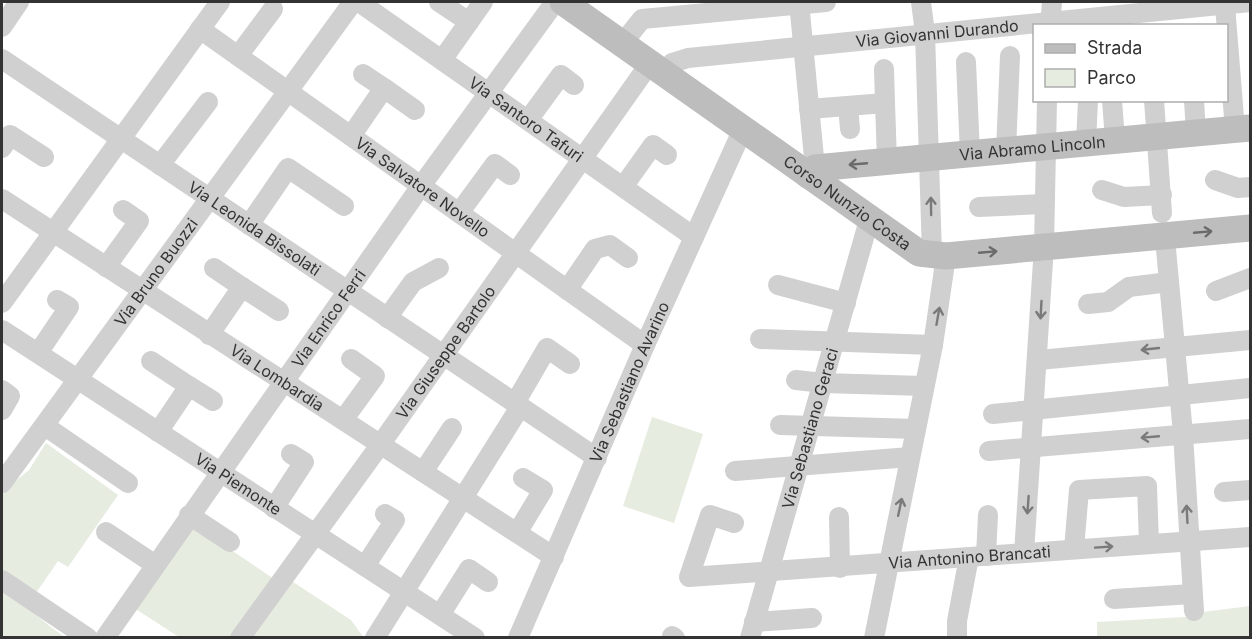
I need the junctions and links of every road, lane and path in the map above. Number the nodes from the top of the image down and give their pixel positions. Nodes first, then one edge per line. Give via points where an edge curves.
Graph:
1 (19, 2) edge
2 (220, 2) edge
3 (353, 2) edge
4 (359, 2) edge
5 (440, 2) edge
6 (483, 2) edge
7 (555, 2) edge
8 (563, 2) edge
9 (638, 2) edge
10 (826, 2) edge
11 (921, 2) edge
12 (1052, 2) edge
13 (1251, 2) edge
14 (799, 3) edge
15 (1225, 5) junction
16 (273, 9) dead end
17 (1146, 13) edge
18 (1187, 17) edge
19 (469, 22) junction
20 (1051, 24) edge
21 (1228, 24) edge
22 (1033, 25) edge
23 (1228, 26) edge
24 (2, 27) edge
25 (200, 29) junction
26 (925, 33) junction
27 (628, 37) junction
28 (803, 46) junction
29 (238, 56) junction
30 (1010, 56) dead end
31 (2, 58) edge
32 (442, 60) junction
33 (966, 62) dead end
34 (658, 69) junction
35 (884, 69) dead end
36 (363, 74) dead end
37 (574, 85) dead end
38 (384, 88) junction
39 (288, 91) junction
40 (489, 93) junction
41 (208, 102) dead end
42 (1047, 102) edge
43 (1088, 102) edge
44 (1112, 102) edge
45 (1154, 102) edge
46 (1194, 102) edge
47 (885, 103) junction
48 (848, 106) junction
49 (809, 109) junction
50 (415, 110) dead end
51 (528, 120) junction
52 (743, 129) junction
53 (850, 129) dead end
54 (1243, 129) edge
55 (1196, 133) junction
56 (351, 136) junction
57 (1158, 136) junction
58 (121, 139) junction
59 (1115, 141) junction
60 (1086, 143) junction
61 (1045, 147) junction
62 (2, 148) edge
63 (1006, 151) junction
64 (970, 154) junction
65 (667, 155) dead end
66 (44, 157) dead end
67 (930, 158) junction
68 (583, 159) junction
69 (887, 161) junction
70 (160, 165) junction
71 (811, 172) junction
72 (510, 175) dead end
73 (1215, 180) dead end
74 (421, 186) junction
75 (623, 187) junction
76 (1251, 187) edge
77 (1102, 190) dead end
78 (210, 199) junction
79 (2, 200) edge
80 (1044, 204) junction
81 (344, 206) dead end
82 (978, 207) dead end
83 (123, 210) dead end
84 (459, 213) junction
85 (869, 220) junction
86 (249, 225) junction
87 (1251, 228) edge
88 (53, 233) junction
89 (694, 237) junction
90 (1044, 246) junction
91 (1166, 249) dead end
92 (516, 253) junction
93 (939, 255) junction
94 (628, 258) dead end
95 (106, 267) junction
96 (214, 268) dead end
97 (439, 268) dead end
98 (1251, 278) edge
99 (1169, 282) junction
100 (778, 285) dead end
101 (242, 287) junction
102 (567, 290) junction
103 (143, 291) junction
104 (348, 291) junction
105 (1216, 291) dead end
106 (57, 300) dead end
107 (2, 303) edge
108 (846, 303) junction
109 (1088, 304) dead end
110 (279, 311) dead end
111 (387, 318) junction
112 (2, 330) edge
113 (209, 335) junction
114 (760, 339) dead end
115 (1251, 340) edge
116 (834, 342) junction
117 (645, 345) junction
118 (933, 345) junction
119 (1175, 346) junction
120 (38, 353) junction
121 (443, 356) junction
122 (351, 359) dead end
123 (1039, 360) junction
124 (151, 361) dead end
125 (570, 364) dead end
126 (79, 380) junction
127 (796, 380) dead end
128 (284, 382) junction
129 (823, 383) junction
130 (189, 386) junction
131 (924, 386) junction
132 (1251, 388) edge
133 (2, 390) edge
134 (1179, 394) junction
135 (213, 401) dead end
136 (517, 405) junction
137 (2, 410) edge
138 (1035, 410) junction
139 (993, 414) dead end
140 (343, 420) junction
141 (780, 425) dead end
142 (810, 425) junction
143 (45, 426) junction
144 (452, 428) dead end
145 (916, 429) junction
146 (1251, 429) edge
147 (158, 432) junction
148 (1183, 434) junction
149 (380, 445) junction
150 (1032, 448) junction
151 (989, 451) dead end
152 (291, 454) dead end
153 (910, 457) junction
154 (597, 459) junction
155 (799, 465) junction
156 (735, 471) dead end
157 (220, 472) junction
158 (423, 472) junction
159 (5, 473) edge
160 (523, 478) dead end
161 (128, 483) dead end
162 (1251, 490) edge
163 (1224, 492) dead end
164 (462, 498) junction
165 (274, 508) junction
166 (385, 514) dead end
167 (189, 515) junction
168 (988, 515) dead end
169 (838, 517) dead end
170 (734, 523) dead end
171 (106, 532) dead end
172 (517, 533) junction
173 (316, 535) junction
174 (1251, 537) edge
175 (1189, 541) junction
176 (230, 542) dead end
177 (1149, 544) junction
178 (1074, 549) junction
179 (1024, 553) junction
180 (554, 557) junction
181 (977, 557) junction
182 (154, 564) junction
183 (888, 564) junction
184 (365, 566) junction
185 (840, 568) junction
186 (769, 571) junction
187 (2, 580) edge
188 (488, 582) dead end
189 (403, 591) junction
190 (1114, 599) dead end
191 (440, 615) junction
192 (812, 618) dead end
193 (752, 630) edge
194 (88, 638) edge
195 (105, 638) edge
196 (240, 638) edge
197 (375, 638) edge
198 (475, 638) edge
199 (518, 638) edge
200 (874, 638) edge
201 (957, 638) edge

1 - 24 street
2 - 25 street
3 - 39 street, Via Bruno Buozzi
4 - 32 street, Via Santoro Tafuri
5 - 19 street
6 - 19 street
7 - 40 street, Via Enrico Ferri
8 - 27 street, Corso Nunzio Costa
9 - 27 street
10 - 14 street
11 - 26 street
12 - 20 street
13 - 15 street, Via Giovanni Durando
14 - 27 street via 642,19
14 - 28 street
15 - 18 street, Via Giovanni Durando
15 - 21 street
16 - 29 street
17 - 18 street, Via Giovanni Durando
17 - 20 street, Via Giovanni Durando
19 - 32 street
22 - 26 street, Via Giovanni Durando
23 - 54 street
25 - 29 street, Via Salvatore Novello
25 - 58 street
26 - 28 street, Via Giovanni Durando
26 - 67 street
27 - 34 street, Corso Nunzio Costa
28 - 34 street, Via Giovanni Durando via 688,58
28 - 49 street
29 - 39 street, Via Salvatore Novello
30 - 63 street
31 - 58 street, Via Leonida Bissolati
32 - 40 street, Via Santoro Tafuri
33 - 64 street
34 - 52 street, Corso Nunzio Costa
34 - 68 street, Via Giuseppe Bartolo
35 - 47 street
36 - 38 street
37 - 51 street via 561,75
38 - 50 street
38 - 56 street
39 - 56 street, Via Salvatore Novello
39 - 78 street, Via Bruno Buozzi
40 - 51 street, Via Santoro Tafuri
40 - 74 street, Via Enrico Ferri
41 - 70 street
42 - 61 street
43 - 60 street
44 - 59 street
45 - 57 street
46 - 55 street
47 - 48 street
47 - 69 street
48 - 49 street
48 - 53 street
49 - 71 street
51 - 68 street, Via Santoro Tafuri
52 - 71 street, Corso Nunzio Costa
52 - 89 street, Via Sebastiano Avarino
54 - 55 street, Via Abramo Lincoln
55 - 57 street, Via Abramo Lincoln
56 - 74 street, Via Salvatore Novello
57 - 59 street, Via Abramo Lincoln
57 - 77 street via 1162,204
58 - 70 street, Via Leonida Bissolati
58 - 88 street
59 - 60 street, Via Abramo Lincoln
60 - 61 street, Via Abramo Lincoln
61 - 63 street, Via Abramo Lincoln
61 - 80 street
62 - 66 street via 10,135
63 - 64 street, Via Abramo Lincoln
64 - 67 street, Via Abramo Lincoln
65 - 75 street via 653,145
67 - 69 street, Via Abramo Lincoln
93 -> 67 street
68 - 75 street, Via Santoro Tafuri
68 - 92 street, Via Giuseppe Bartolo
69 -> 71 street, Via Abramo Lincoln
70 - 78 street, Via Leonida Bissolati
71 - 85 street, Corso Nunzio Costa
72 - 84 street via 495,164
73 - 76 street via 1239,188
74 - 84 street, Via Salvatore Novello
74 - 104 street, Via Enrico Ferri
75 - 89 street, Via Santoro Tafuri
78 - 86 street, Via Leonida Bissolati
78 - 103 street, Via Bruno Buozzi
79 - 88 street, Via Lombardia
80 - 82 street
80 - 90 street
81 - 86 street via 288,168
83 - 95 street via 139,221
84 - 92 street, Via Salvatore Novello
85 - 93 street, Corso Nunzio Costa via 907,247
85 - 108 street, Via Sebastiano Geraci
86 - 104 street, Via Leonida Bissolati
90 -> 87 street, Corso Nunzio Costa
88 - 95 street, Via Lombardia
88 - 107 street
89 - 117 street, Via Sebastiano Avarino
93 -> 90 street, Corso Nunzio Costa
90 -> 123 street
91 - 99 street
92 - 102 street, Via Salvatore Novello
92 - 121 street, Via Giuseppe Bartolo
118 -> 93 street
94 - 102 street via 610,246 595,249
95 - 103 street, Via Lombardia
96 - 101 street
97 - 111 street via 413,282
98 - 105 street
99 - 109 street via 1129,286 1108,303
99 - 119 street
100 - 108 street
101 - 110 street
101 - 113 street
102 - 117 street, Via Salvatore Novello
103 - 113 street, Via Lombardia
103 - 126 street, Via Bruno Buozzi
104 - 111 street, Via Leonida Bissolati
104 - 128 street, Via Enrico Ferri
106 - 120 street via 69,307
108 - 116 street, Via Sebastiano Geraci
111 - 121 street, Via Leonida Bissolati
112 - 120 street, Via Piemonte
113 - 128 street, Via Lombardia
114 - 116 street
115 - 119 street
116 - 118 street
116 - 129 street, Via Sebastiano Geraci
117 - 154 street, Via Sebastiano Avarino
118 - 131 street
119 -> 123 street
119 - 134 street
120 - 126 street, Via Piemonte
121 - 136 street, Via Leonida Bissolati
121 - 149 street, Via Giuseppe Bartolo
122 - 140 street via 375,376
123 - 138 street
124 - 130 street
125 - 136 street via 547,348
126 - 143 street, Via Bruno Buozzi
126 - 147 street, Via Piemonte
127 - 129 street
128 - 140 street, Via Lombardia
128 - 157 street, Via Enrico Ferri
129 - 131 street
129 - 142 street, Via Sebastiano Geraci
130 - 135 street
130 - 147 street
131 - 145 street
132 - 134 street
133 - 137 street via 10,396
134 - 138 street
134 - 148 street
136 - 154 street, Via Leonida Bissolati
136 - 164 street
138 - 139 street
138 - 150 street
140 - 149 street, Via Lombardia
141 - 142 street
142 - 145 street
142 - 155 street, Via Sebastiano Geraci
143 - 159 street, Via Bruno Buozzi
143 - 161 street
144 - 158 street
145 - 153 street
146 - 148 street
147 - 157 street, Via Piemonte
148 -> 150 street
175 -> 148 street
149 - 158 street, Via Lombardia
149 - 173 street, Via Giuseppe Bartolo
150 - 151 street
150 -> 179 street
152 - 165 street via 304,462
153 - 155 street
183 -> 153 street
154 - 180 street, Via Sebastiano Avarino
155 - 156 street
155 - 186 street, Via Sebastiano Geraci
157 - 165 street, Via Piemonte
157 - 167 street, Via Enrico Ferri
158 - 164 street, Via Lombardia
160 - 172 street via 543,490
162 - 163 street
164 - 172 street, Via Lombardia
164 - 189 street
165 - 173 street, Via Piemonte
166 - 184 street via 395,520
167 - 176 street
167 - 182 street, Via Enrico Ferri
168 - 181 street
169 - 185 street
170 - 186 street, Via Antonino Brancati via 710,515 689,577
171 - 182 street
172 - 180 street, Via Lombardia
173 - 184 street, Via Piemonte
173 - 196 street, Via Giuseppe Bartolo
174 - 175 street, Via Antonino Brancati
175 - 177 street, Via Antonino Brancati
175 - 190 street via 1193,602
178 -> 177 street, Via Antonino Brancati
177 - 178 street via 1147,486 1079,490
178 - 179 street, Via Antonino Brancati
179 - 181 street, Via Antonino Brancati
180 - 199 street, Via Sebastiano Avarino
181 - 183 street, Via Antonino Brancati
181 - 201 street via 957,621
182 - 195 street, Via Enrico Ferri
183 - 185 street, Via Antonino Brancati
183 - 200 street
184 - 189 street, Via Piemonte
185 - 186 street, Via Antonino Brancati
186 - 193 street, Via Sebastiano Geraci
187 - 194 street
188 - 191 street via 469,569
189 - 191 street, Via Piemonte
189 - 197 street
191 - 198 street, Via Piemonte
192 - 193 street

